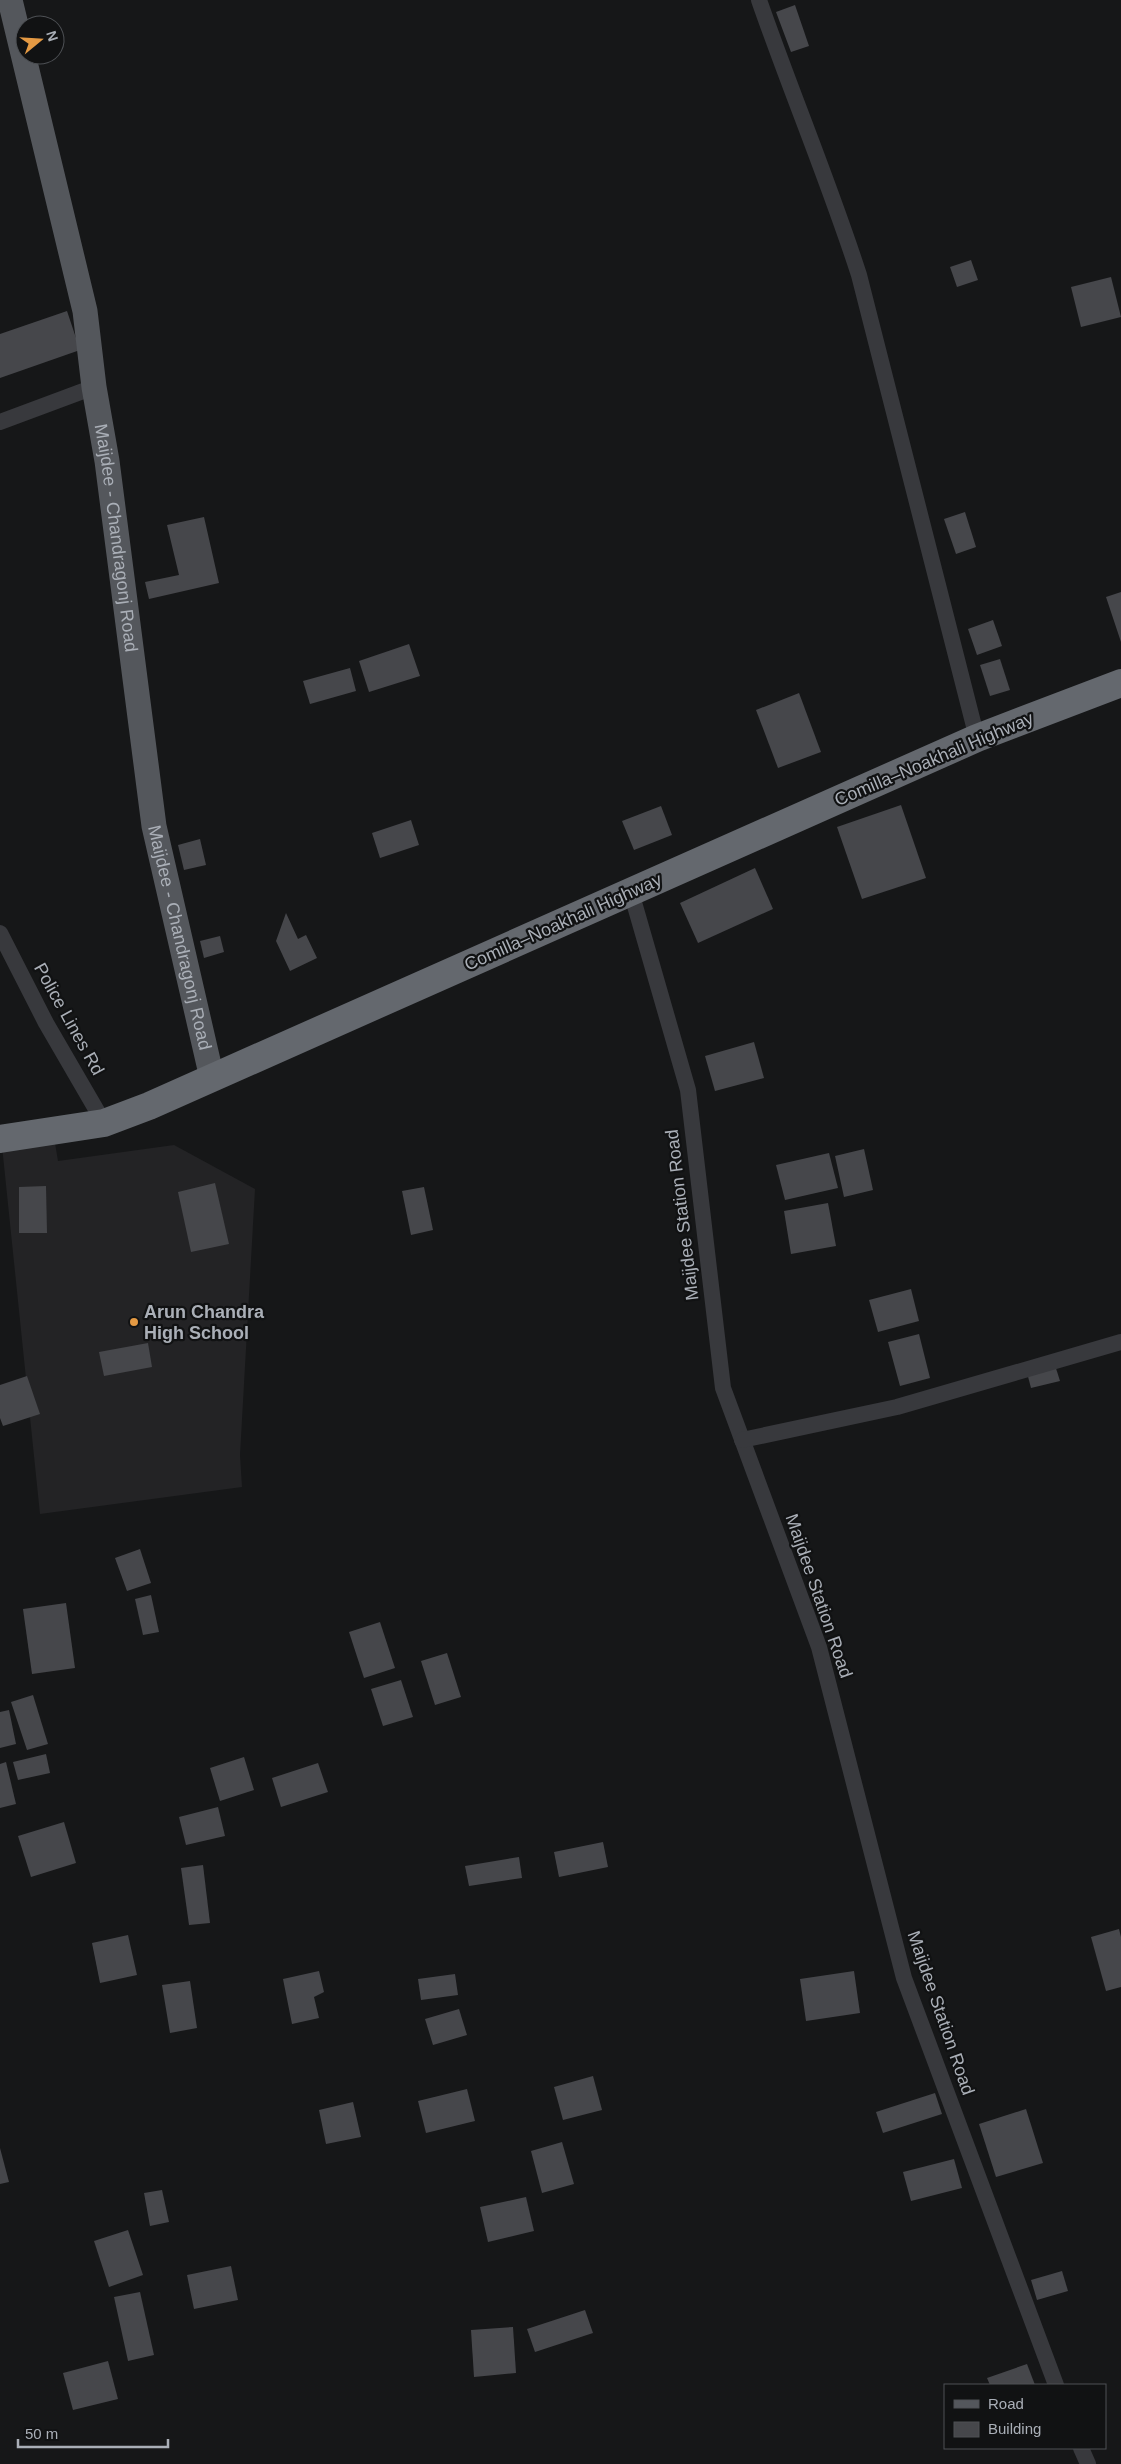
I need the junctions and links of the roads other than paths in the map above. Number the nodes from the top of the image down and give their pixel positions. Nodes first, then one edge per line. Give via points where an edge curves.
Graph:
1 (10, 0) edge
2 (759, 0) edge
3 (94, 387) junction
4 (0, 422) edge
5 (1121, 684) edge
6 (977, 738) junction
7 (631, 892) junction
8 (0, 933) edge
9 (212, 1078) junction
10 (104, 1123) junction
11 (0, 1140) edge
12 (1121, 1342) edge
13 (742, 1440) junction
14 (1056, 2384) edge
15 (1081, 2449) edge
16 (1088, 2464) edge

1 - 3 main road, Maijdee - Chandragonj Road via 85,310
2 - 6 street via 790,90 837,207 859,275
3 - 4 street
3 - 9 main road, Maijdee - Chandragonj Road via 107,461 154,826
5 - 6 highway, Comilla–Noakhali Highway
6 - 7 highway, Comilla–Noakhali Highway
7 - 9 highway, Comilla–Noakhali Highway
7 - 13 street, Maijdee Station Road via 688,1090 723,1388
8 - 10 street, Police Lines Rd
9 - 10 highway, Comilla–Noakhali Highway
10 - 11 highway, Comilla–Noakhali Highway
12 - 13 street via 897,1407
13 - 14 street, Maijdee Station Road via 819,1648 904,1978
15 - 16 street

